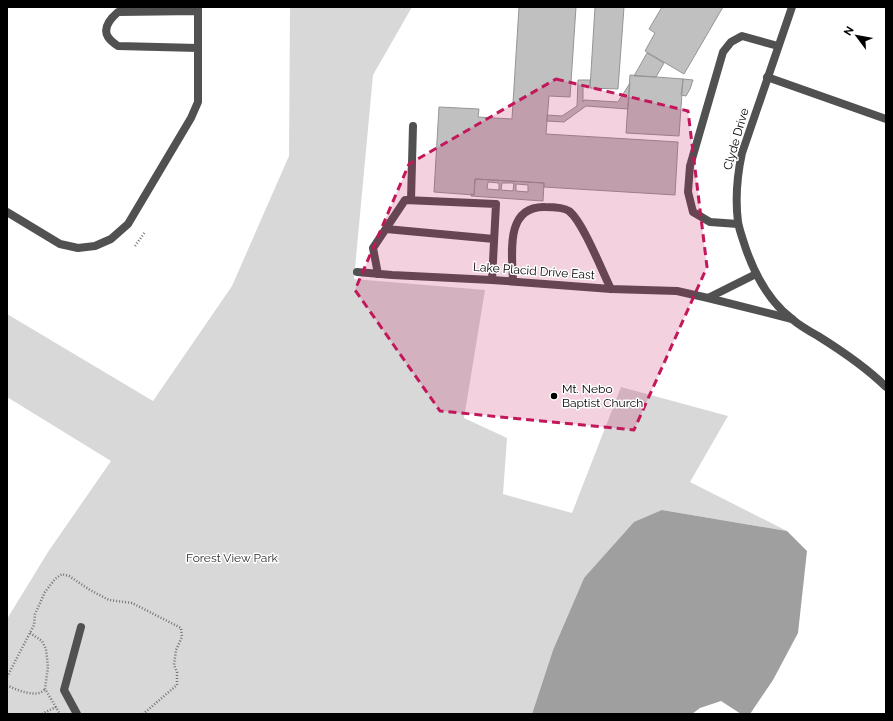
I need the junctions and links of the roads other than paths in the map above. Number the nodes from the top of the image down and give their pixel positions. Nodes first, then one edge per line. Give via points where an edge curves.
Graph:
1 (792, 7) edge
2 (198, 9) edge
3 (778, 46) junction
4 (198, 48) junction
5 (768, 77) junction
6 (886, 119) edge
7 (413, 126) dead end
8 (411, 200) junction
9 (7, 212) edge
10 (738, 224) junction
11 (386, 229) junction
12 (494, 239) junction
13 (357, 272) dead end
14 (378, 274) junction
15 (756, 274) junction
16 (492, 280) junction
17 (513, 281) junction
18 (611, 288) junction
19 (708, 298) junction
20 (792, 319) junction
21 (886, 387) edge
22 (81, 627) dead end
23 (77, 714) edge

1 - 3 street, Clyde Drive
2 - 4 street
2 - 4 street via 118,12 106,28 108,38 118,46
3 - 5 street, Clyde Drive
3 - 10 street via 742,36 731,42 724,52 690,166 688,192 693,212 710,222
4 - 9 street via 198,102 191,118 128,224 111,239 95,246 78,248 60,244
5 - 6 street
5 - 10 street, Clyde Drive via 742,152 736,192
7 - 8 street
8 - 11 street via 405,200
8 - 12 street via 496,204
10 - 15 street, Clyde Drive
11 - 12 street
11 - 14 street via 373,248
12 - 16 street
13 - 14 street, Lake Placid Drive East
14 - 16 street, Lake Placid Drive East
15 - 19 street
15 - 20 street, Clyde Drive via 779,307
16 - 17 street, Lake Placid Drive East
17 - 18 street, Lake Placid Drive East
17 - 18 street via 514,228 520,216 529,209 557,207 568,210 579,222
18 - 19 street, Lake Placid Drive East via 677,291
19 - 20 street, Lake Placid Drive East
20 - 21 street, Clyde Drive via 847,355
22 - 23 street via 64,690

